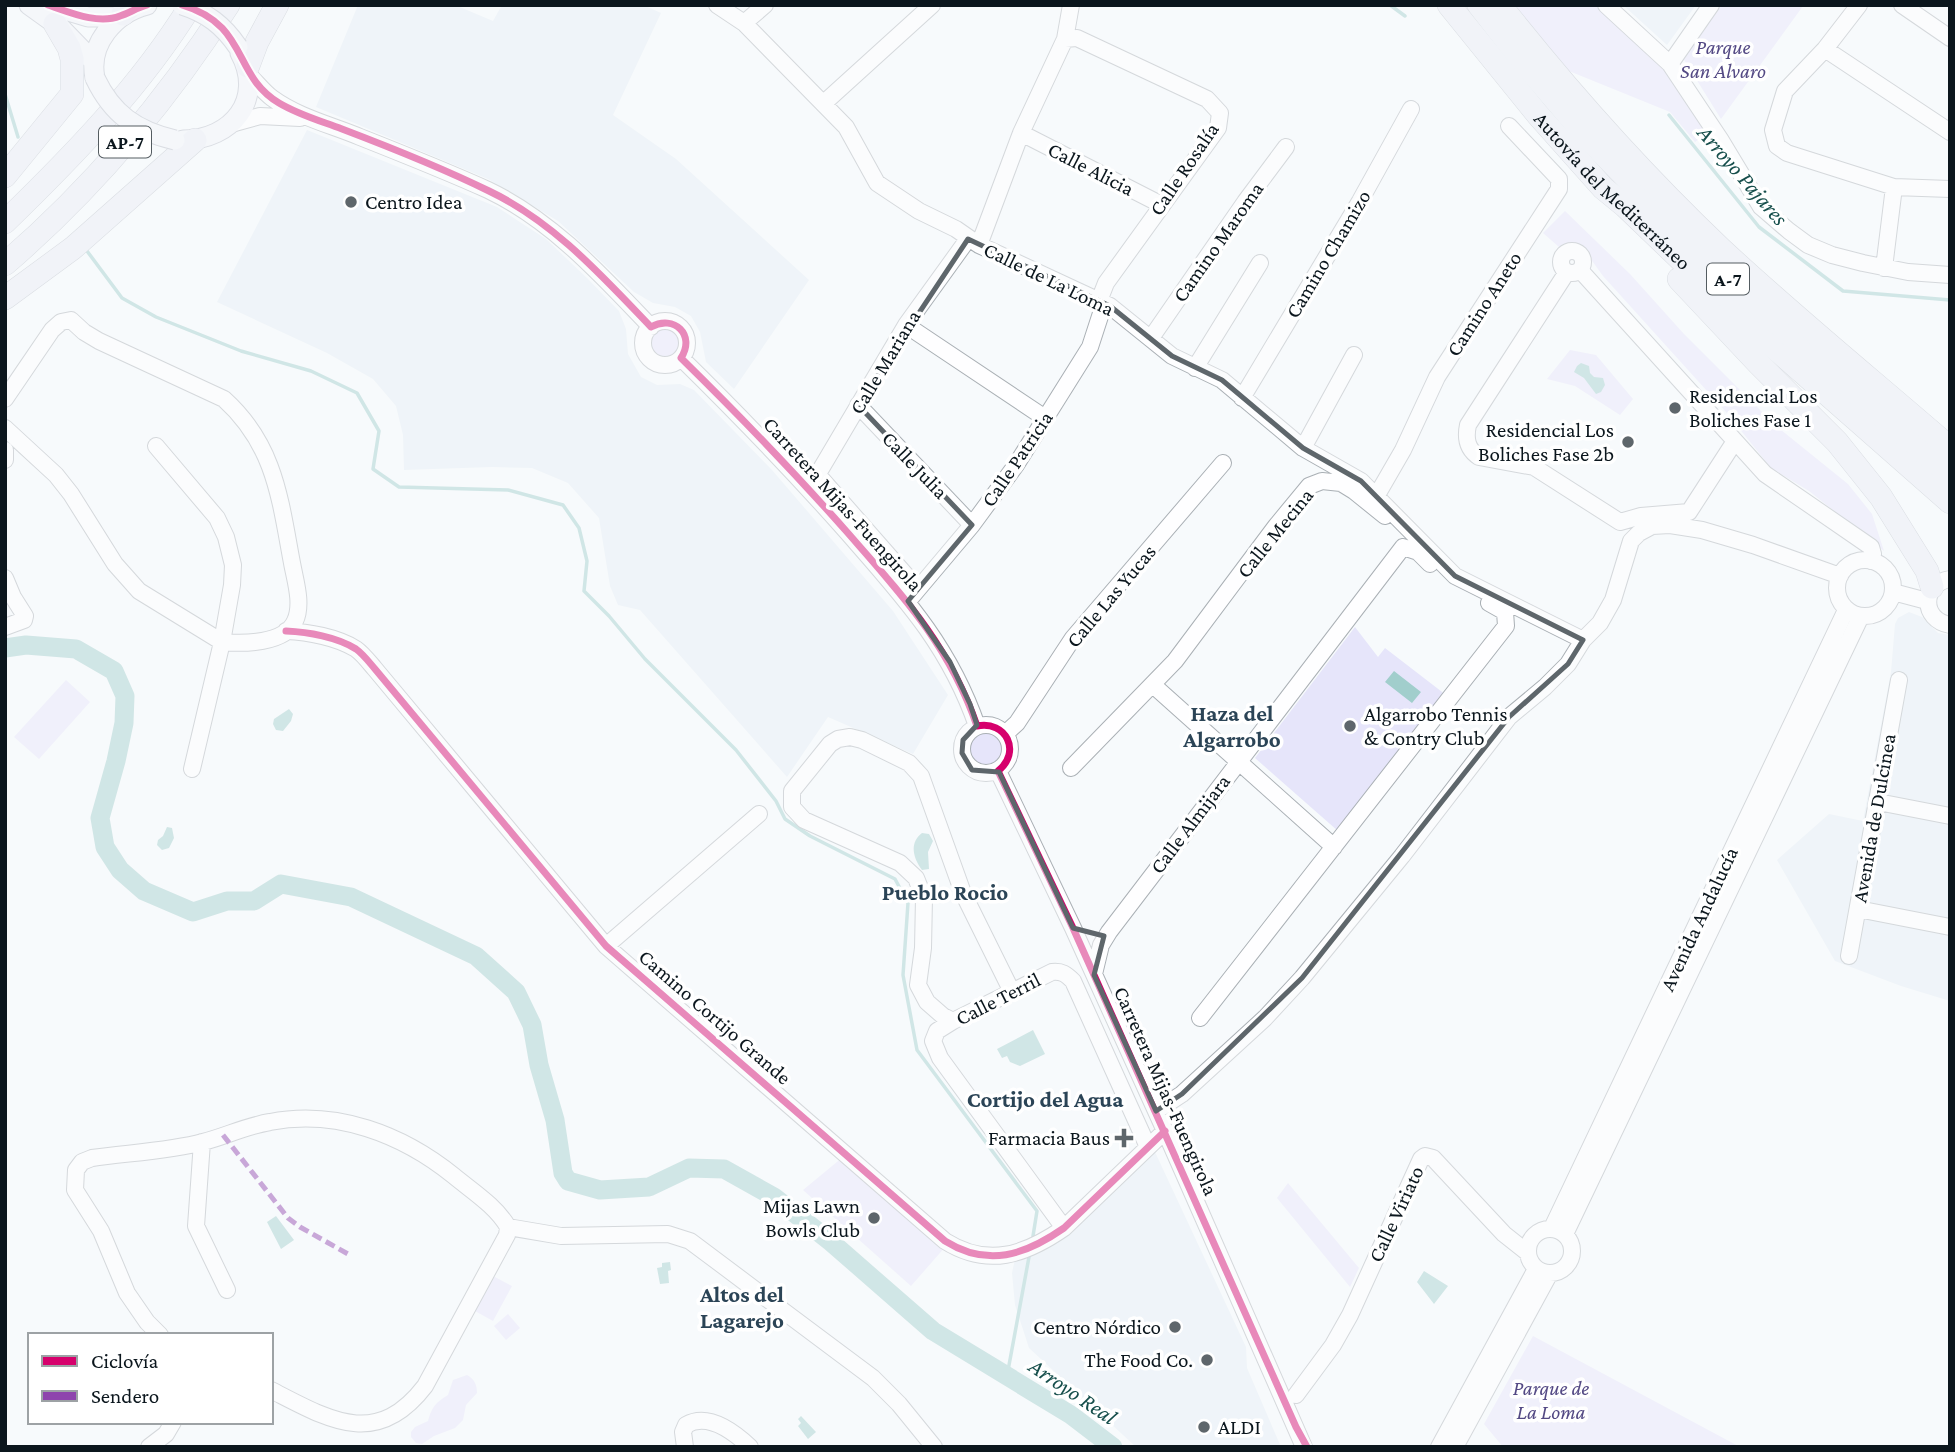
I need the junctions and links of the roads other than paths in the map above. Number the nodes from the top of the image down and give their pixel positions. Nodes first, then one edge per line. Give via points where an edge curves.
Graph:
1 (29, 5) edge
2 (146, 5) edge
3 (182, 5) edge
4 (191, 5) edge
5 (228, 5) edge
6 (278, 5) edge
7 (717, 5) edge
8 (765, 5) edge
9 (932, 5) edge
10 (1071, 5) edge
11 (1449, 5) edge
12 (1479, 5) edge
13 (1500, 5) edge
14 (1606, 5) edge
15 (1711, 5) edge
16 (1859, 5) edge
17 (1902, 5) edge
18 (125, 12) edge
19 (51, 14) edge
20 (744, 23) junction
21 (1950, 38) edge
22 (1065, 39) junction
23 (1825, 48) junction
24 (245, 63) junction
25 (1670, 64) junction
26 (94, 67) junction
27 (72, 94) junction
28 (824, 103) junction
29 (1411, 109) dead end
30 (312, 119) junction
31 (231, 124) junction
32 (1509, 126) dead end
33 (1950, 132) edge
34 (1021, 133) junction
35 (185, 140) junction
36 (1286, 147) dead end
37 (5, 176) edge
38 (1894, 187) junction
39 (1603, 188) junction
40 (1950, 189) edge
41 (1160, 204) junction
42 (5, 222) edge
43 (973, 242) junction
44 (1260, 263) dead end
45 (5, 264) edge
46 (1884, 268) junction
47 (1950, 275) edge
48 (5, 298) edge
49 (1102, 302) junction
50 (906, 325) junction
51 (651, 327) junction
52 (1151, 338) junction
53 (1354, 355) dead end
54 (681, 358) junction
55 (1195, 368) junction
56 (5, 398) edge
57 (1242, 398) junction
58 (858, 405) junction
59 (1045, 418) junction
60 (6, 430) edge
61 (1735, 442) junction
62 (156, 446) dead end
63 (1303, 448) junction
64 (1950, 448) edge
65 (5, 450) edge
66 (5, 460) edge
67 (1223, 463) dead end
68 (1950, 475) edge
69 (813, 482) junction
70 (1377, 495) junction
71 (1950, 502) edge
72 (972, 525) junction
73 (1403, 547) junction
74 (1871, 561) junction
75 (1840, 576) junction
76 (5, 578) edge
77 (1936, 589) edge
78 (1893, 592) junction
79 (913, 595) junction
80 (1854, 613) junction
81 (1950, 625) edge
82 (5, 627) edge
83 (286, 631) junction
84 (1583, 640) junction
85 (222, 642) junction
86 (1899, 680) dead end
87 (1153, 685) junction
88 (977, 726) junction
89 (1005, 734) junction
90 (1238, 761) junction
91 (1071, 768) dead end
92 (192, 769) dead end
93 (998, 771) junction
94 (1878, 802) junction
95 (759, 814) dead end
96 (1950, 816) edge
97 (1334, 847) junction
98 (1858, 909) junction
99 (1950, 927) edge
100 (1073, 928) junction
101 (1108, 932) junction
102 (606, 946) junction
103 (1849, 956) dead end
104 (1094, 975) junction
105 (1012, 992) junction
106 (1200, 1017) dead end
107 (953, 1021) junction
108 (1156, 1111) junction
109 (1165, 1131) junction
110 (202, 1142) junction
111 (1148, 1147) junction
112 (508, 1227) junction
113 (1064, 1228) junction
114 (1558, 1231) junction
115 (1528, 1253) junction
116 (1543, 1271) junction
117 (227, 1290) dead end
118 (158, 1333) edge
119 (273, 1391) edge
120 (1296, 1395) dead end
121 (172, 1424) edge
122 (149, 1447) edge
123 (685, 1447) edge
124 (750, 1447) edge
125 (934, 1447) edge
126 (1305, 1447) edge
127 (1439, 1447) edge
128 (1455, 1447) edge

1 - 19 main road
2 - 18 main road
3 - 24 main road, bridge via 215,20
4 - 42 highway, AP-7 via 90,135
5 - 45 highway, AP-7 via 181,72 104,166
6 - 24 highway
7 - 20 street, Calle de La Loma
8 - 20 street
9 - 28 street
10 - 22 street, Calle Mariana
11 - 39 highway, Autovía del Mediterráneo / A-7
12 - 68 highway, Autovía del Mediterráneo / A-7 via 1589,139 1709,262
13 - 64 highway via 1624,150 1721,249
14 - 25 street
15 - 25 street
16 - 23 street
17 - 21 street
18 - 19 main road via 88,17
18 - 26 main road via 102,39
19 - 26 main road
19 - 27 highway via 72,59
20 - 28 street, Calle de La Loma
22 - 34 street, Calle Mariana
22 - 41 street, Calle Rosalía via 1077,38 1207,99 1220,113 1218,128
23 - 33 street
23 - 38 street via 1785,91 1773,130 1777,146
24 - 30 street via 269,96
24 - 31 main road via 244,106
25 - 46 street via 1760,207 1808,245
26 - 27 highway
26 - 35 main road, bridge via 108,101 126,120 150,134
27 - 37 highway
28 - 43 street, Calle de La Loma via 846,127 877,183
29 - 57 street, Camino Chamizo
30 - 31 street via 260,116
30 - 51 street via 512,203 577,252
31 - 35 main road via 214,134
32 - 70 street, Camino Aneto via 1559,179 1559,189 1437,377
34 - 41 street, Calle Alicia
34 - 43 street, Calle Mariana
35 - 48 highway via 72,248
36 - 52 street, Camino Maroma
38 - 40 street
38 - 46 street
39 - 71 highway, Autovía del Mediterráneo / A-7 via 1751,327
39 - 77 highway via 1627,222 1837,442 1881,497
41 - 49 street, Calle Rosalía via 1106,283
43 - 49 street, Calle de La Loma
43 - 50 street, Calle Mariana
44 - 55 street
46 - 47 street
49 - 52 street, Calle de La Loma
49 - 59 street, Calle Patricia via 1090,347
50 - 58 street, Calle Mariana
50 - 59 street
51 - 54 street via 665,322 679,327 686,339
51 - 54 street via 643,342 649,359 665,365
52 - 55 street, Calle de La Loma
53 - 63 street
54 - 69 street, Carretera Mijas-Fuengirola
55 - 57 street, Calle de La Loma via 1222,380
56 - 83 street via 51,330 71,320 99,341 223,400 239,413 268,460 278,489 298,595 295,621
57 - 63 street, Calle de La Loma
58 - 69 street, Calle Mariana
58 - 72 street, Calle Julia
59 - 72 street, Calle Patricia
60 - 85 street via 56,475 115,564 139,591
61 - 61 street via 1573,271 1468,425 1466,436 1479,457 1534,467 1620,523 1641,516 1689,512
61 - 74 street via 1780,486 1871,547
62 - 85 street via 203,499 226,537 233,565
63 - 70 street, Calle de La Loma
65 - 66 street
67 - 89 street, Calle Las Yucas via 1073,638
69 - 79 street, Carretera Mijas-Fuengirola
70 - 84 street, Calle de La Loma via 1455,576
72 - 79 street, Calle Patricia
73 - 87 street, Calle Mecina via 1400,533 1354,491 1331,481 1309,486
73 - 90 street, Calle Almijara
73 - 97 street, Calle Mecina via 1418,552 1443,579 1505,612 1506,626
74 - 75 street via 1853,564
74 - 78 street via 1885,569
75 - 80 street via 1837,594
75 - 84 street via 1702,530 1652,526 1631,541 1613,600
76 - 82 street via 25,615 24,620
77 - 78 street
77 - 81 street via 1928,608 1935,620
78 - 80 street via 1878,613
79 - 88 street, Carretera Mijas-Fuengirola via 965,692
80 - 114 street, Avenida Andalucía
83 - 85 street via 249,642
83 - 102 street, Camino Cortijo Grande via 300,631 357,650
84 - 108 street via 1545,687 1509,717 1302,978 1192,1085
85 - 92 street
86 - 94 street, Avenida de Dulcinea
87 - 90 street
87 - 91 street, Calle Mecina
88 - 89 street via 991,725
88 - 93 street via 963,740 964,760 979,773
89 - 93 street via 1010,754
90 - 97 street
90 - 101 street, Calle Almijara
93 - 100 street, Carretera Mijas-Fuengirola
94 - 96 street
94 - 98 street, Avenida de Dulcinea
95 - 102 street
97 - 106 street, Calle Mecina
98 - 99 street
98 - 103 street, Avenida de Dulcinea
100 - 101 street via 1087,935
100 - 104 street, Carretera Mijas-Fuengirola
101 - 104 street, Calle Almijara
102 - 113 street, Camino Cortijo Grande via 957,1249 1001,1257
104 - 108 street, Carretera Mijas-Fuengirola
105 - 107 street, Calle Terril
105 - 107 street via 963,893 921,776 909,762 862,740 838,738 792,791 792,807 804,820 900,863 916,878 924,898 918,985 926,1002
105 - 111 street, Calle Terril via 1052,972 1064,973 1073,981
107 - 113 street, Calle Terril via 937,1031 935,1049
108 - 109 street, Carretera Mijas-Fuengirola
109 - 111 street, Camino Cortijo Grande
109 - 126 street, Carretera Mijas-Fuengirola
110 - 112 street via 244,1128 295,1119 375,1130 443,1167
110 - 117 street via 196,1226
110 - 118 street via 92,1158 76,1170 75,1190 102,1231 127,1293
111 - 113 street, Camino Cortijo Grande
112 - 119 street via 425,1387 402,1410 354,1425 320,1415
112 - 125 street via 561,1236 668,1234 690,1241 873,1378
114 - 115 street via 1537,1232
114 - 116 street via 1572,1246 1570,1260 1561,1270
115 - 116 street
115 - 120 street, Calle Viriato via 1504,1234 1433,1158 1425,1156 1350,1315
116 - 127 street
116 - 128 street
121 - 122 street
123 - 124 street via 687,1425 702,1420 723,1427

